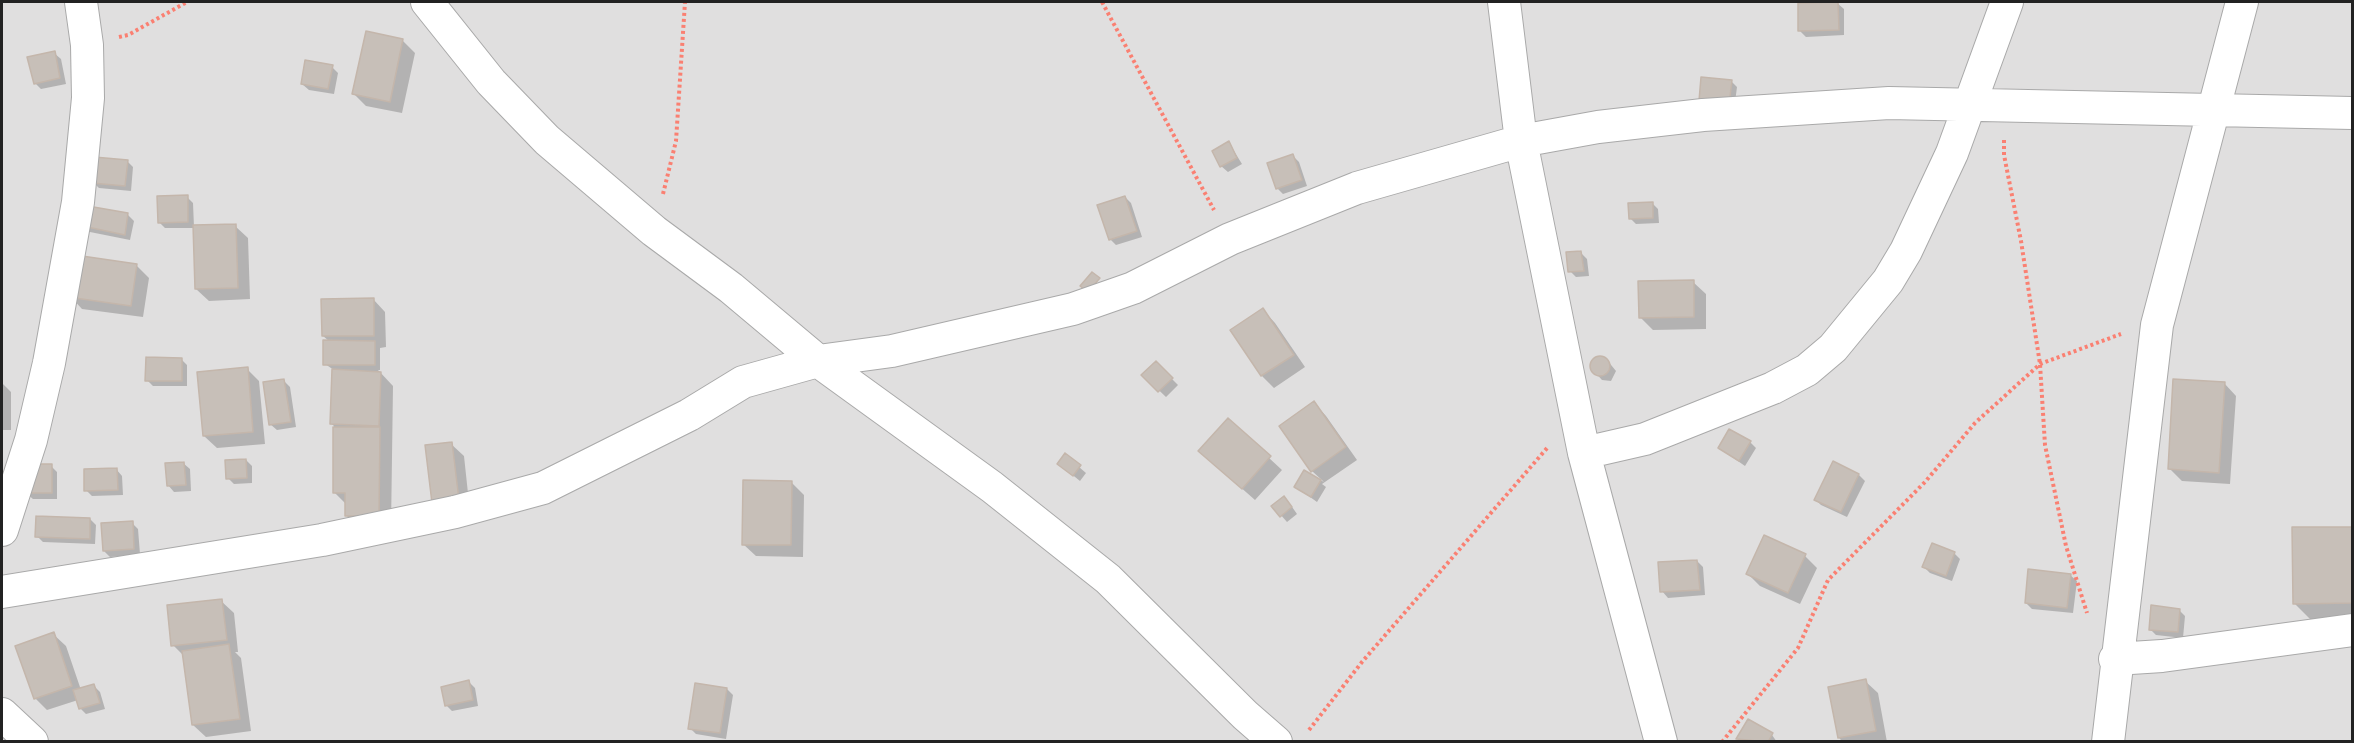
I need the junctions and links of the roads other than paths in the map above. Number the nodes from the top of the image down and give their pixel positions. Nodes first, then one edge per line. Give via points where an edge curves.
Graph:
1 (81, 2) edge
2 (427, 2) edge
3 (1504, 2) edge
4 (2007, 2) edge
5 (2242, 2) edge
6 (1970, 105) junction
7 (2215, 112) junction
8 (2352, 113) edge
9 (1521, 141) junction
10 (818, 361) junction
11 (1584, 453) junction
12 (2, 530) edge
13 (2, 592) edge
14 (2352, 630) edge
15 (2115, 659) junction
16 (2, 714) edge
17 (32, 741) edge
18 (1276, 741) edge
19 (1660, 741) edge
20 (2108, 741) edge

1 - 12 street via 88,98 72,236 31,440
2 - 10 street via 491,82 547,140
3 - 9 street
4 - 6 street
5 - 7 street
6 - 7 street
6 - 9 street via 1889,103 1714,114 1598,127
6 - 11 street via 1906,251 1888,282 1833,348 1808,370 1763,392 1645,439
7 - 8 street
7 - 15 street via 2157,325
9 - 10 street via 1357,188 1230,239 1133,288 1073,309 892,351
9 - 11 street
10 - 13 street via 743,382 689,416 543,488 455,512 322,540
10 - 18 street via 992,487 1108,579
11 - 19 street
14 - 15 street
15 - 20 street
16 - 17 street

